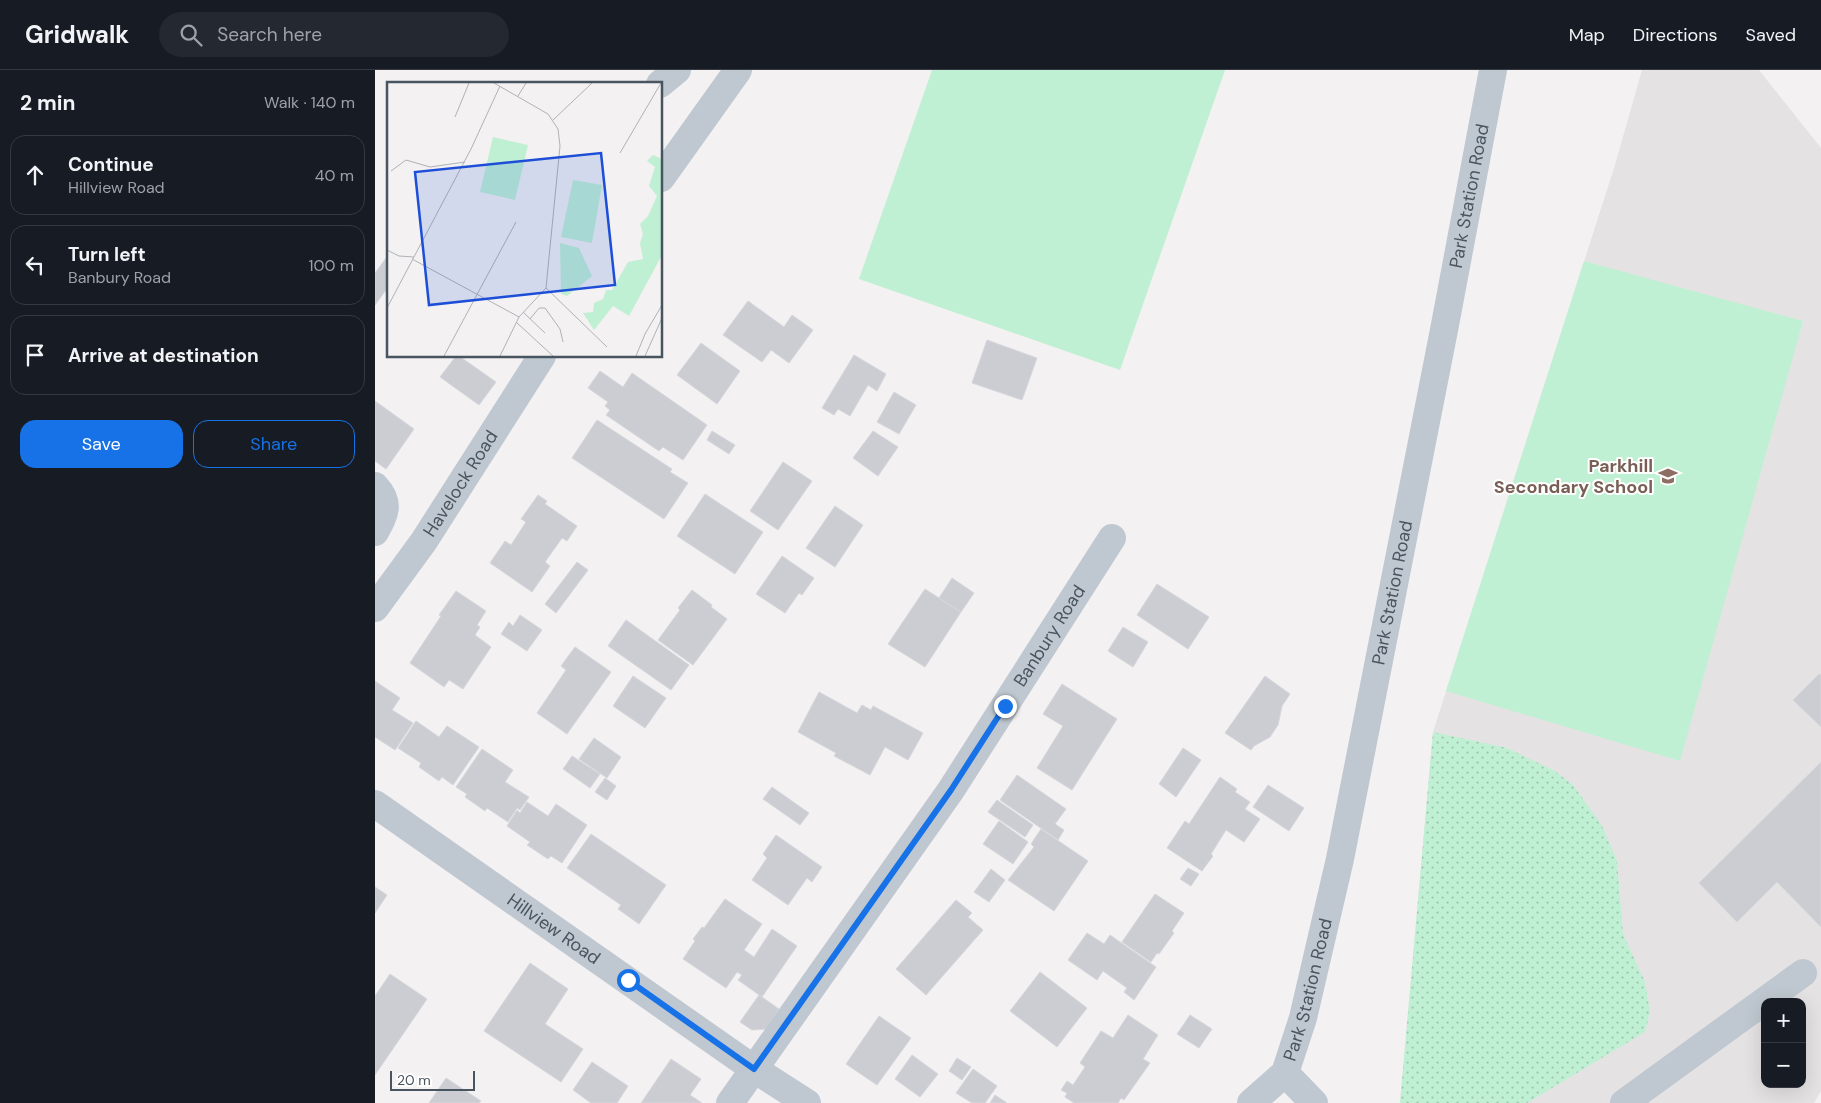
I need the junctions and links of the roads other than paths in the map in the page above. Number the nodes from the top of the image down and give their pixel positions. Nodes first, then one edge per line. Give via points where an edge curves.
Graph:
1 (677, 70) edge
2 (738, 70) edge
3 (1493, 70) edge
4 (662, 82) edge
5 (663, 175) edge
6 (541, 358) edge
7 (375, 486) edge
8 (375, 532) edge
9 (1113, 538) dead end
10 (376, 606) edge
11 (375, 804) edge
12 (1803, 973) dead end
13 (754, 1069) junction
14 (1285, 1073) junction
15 (731, 1103) edge
16 (807, 1103) edge
17 (1251, 1103) edge
18 (1314, 1103) edge
19 (1624, 1103) edge

1 - 4 street
2 - 5 street
3 - 14 street, Park Station Road via 1340,859 1303,1018
6 - 10 street, Havelock Road via 424,541
7 - 8 street via 383,495 385,515
9 - 13 street, Banbury Road via 951,790
11 - 13 street, Hillview Road
12 - 19 street
13 - 15 street, Banbury Road
13 - 16 street, Hillview Road
14 - 17 street
14 - 18 street, Park Station Road

